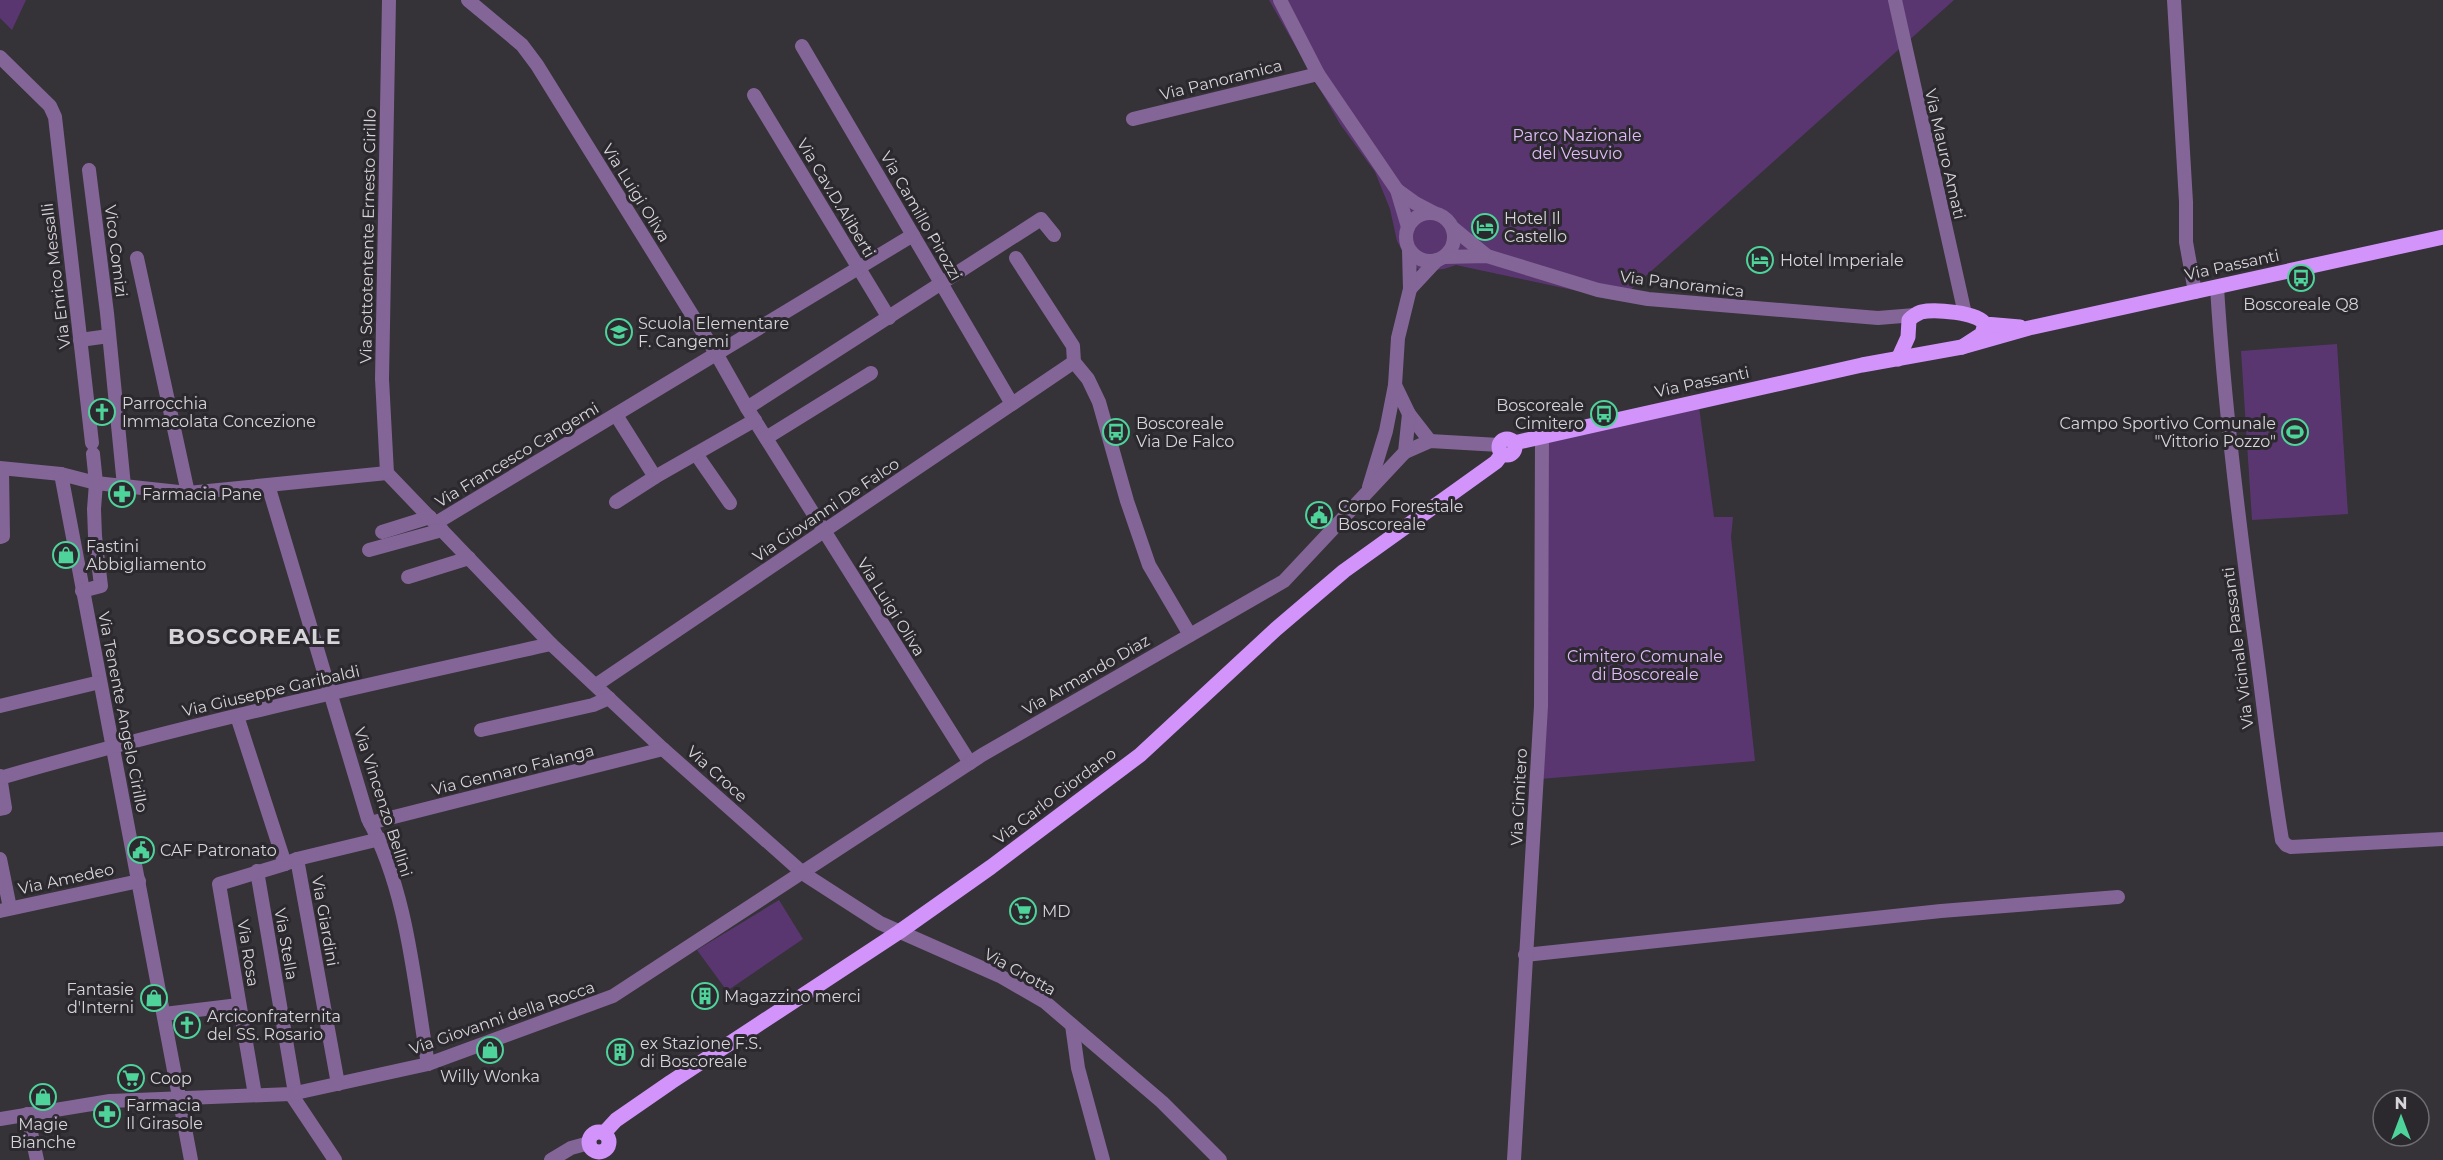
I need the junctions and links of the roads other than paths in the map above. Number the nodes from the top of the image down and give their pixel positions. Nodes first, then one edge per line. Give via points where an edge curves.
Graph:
1 (389, 0) edge
2 (468, 0) edge
3 (1280, 0) edge
4 (1895, 0) edge
5 (2174, 0) edge
6 (802, 46) dead end
7 (0, 57) edge
8 (1318, 74) junction
9 (754, 95) dead end
10 (1133, 119) dead end
11 (89, 170) dead end
12 (1396, 190) junction
13 (1434, 213) junction
14 (1408, 227) junction
15 (1453, 228) junction
16 (913, 235) junction
17 (1054, 235) dead end
18 (2443, 237) edge
19 (1409, 250) junction
20 (1487, 256) junction
21 (137, 258) dead end
22 (1016, 258) dead end
23 (1441, 258) junction
24 (859, 269) junction
25 (942, 284) junction
26 (2217, 287) junction
27 (1410, 289) junction
28 (2195, 292) junction
29 (1965, 314) junction
30 (1915, 315) junction
31 (888, 318) junction
32 (1878, 318) junction
33 (1984, 324) junction
34 (2029, 328) junction
35 (1907, 333) junction
36 (109, 336) junction
37 (80, 340) junction
38 (1962, 347) junction
39 (1941, 351) junction
40 (717, 355) junction
41 (1898, 359) junction
42 (1074, 362) junction
43 (871, 373) dead end
44 (1395, 385) junction
45 (1012, 404) junction
46 (751, 414) junction
47 (1409, 414) junction
48 (616, 415) junction
49 (1386, 430) junction
50 (1542, 435) junction
51 (766, 438) junction
52 (1430, 441) junction
53 (1505, 447) junction
54 (1405, 452) junction
55 (696, 454) junction
56 (1, 469) edge
57 (387, 473) junction
58 (61, 474) junction
59 (655, 477) junction
60 (96, 483) junction
61 (268, 485) junction
62 (124, 486) junction
63 (1369, 489) junction
64 (188, 493) junction
65 (616, 502) dead end
66 (730, 503) dead end
67 (436, 523) junction
68 (382, 532) dead end
69 (825, 532) junction
70 (0, 537) edge
71 (369, 550) dead end
72 (469, 558) junction
73 (408, 578) dead end
74 (82, 591) junction
75 (1190, 634) junction
76 (551, 644) junction
77 (100, 682) junction
78 (596, 685) junction
79 (331, 693) junction
80 (609, 698) junction
81 (0, 706) edge
82 (237, 716) junction
83 (481, 730) dead end
84 (114, 745) junction
85 (663, 749) junction
86 (970, 763) junction
87 (0, 777) edge
88 (0, 809) edge
89 (370, 823) junction
90 (380, 839) junction
91 (2443, 839) edge
92 (0, 859) edge
93 (291, 861) junction
94 (257, 871) junction
95 (804, 874) junction
96 (140, 880) junction
97 (2118, 897) dead end
98 (5, 910) edge
99 (899, 932) junction
100 (1525, 955) junction
101 (239, 1005) junction
102 (164, 1014) junction
103 (1072, 1024) junction
104 (428, 1064) junction
105 (338, 1084) junction
106 (293, 1094) junction
107 (255, 1095) junction
108 (180, 1098) junction
109 (27, 1114) junction
110 (0, 1119) edge
111 (596, 1151) edge
112 (36, 1160) edge
113 (191, 1160) edge
114 (334, 1160) edge
115 (551, 1160) edge
116 (1103, 1160) edge
117 (1220, 1160) edge
118 (1514, 1160) edge

1 - 57 street, Via Sottotentente Ernesto Cirillo via 382,378
2 - 40 street, Via Luigi Oliva via 522,45 537,64
3 - 8 street, Via Panoramica
4 - 29 street, Via Mauro Amati
5 - 28 street via 2186,242
6 - 16 street, Via Camillo Pirozzi
7 - 37 street, Via Enrico Messalli via 50,106 55,117
8 - 10 street, Via Panoramica
8 - 12 street, Via Panoramica
9 - 24 street, Via Cav.D.Aliberti
11 - 36 street, Vico Comizi
12 - 13 street, Via Panoramica
12 - 14 street, Via Panoramica
13 - 14 street via 1419,216
13 - 15 street, Via Panoramica
14 - 19 street, Via Panoramica
15 - 20 street, Via Panoramica
15 - 23 street via 1454,244
16 - 24 street, Via Francesco Cangemi
16 - 25 street, Via Camillo Pirozzi
17 - 25 street via 1041,219
18 - 26 main road, Via Passanti
19 - 23 street, Via Panoramica via 1421,260
19 - 27 street, Via Panoramica
20 - 23 street, Via Panoramica
20 - 32 street, Via Panoramica via 1598,290 1648,299
21 - 64 street
22 - 42 street via 1073,346
23 - 27 street
24 - 31 street, Via Cav.D.Aliberti
24 - 40 street, Via Francesco Cangemi
25 - 31 street
25 - 45 street, Via Camillo Pirozzi
26 - 28 main road, Via Passanti
26 - 91 street, Via Vicinale Passanti via 2238,512 2268,760 2282,840 2291,847
27 - 44 street, Via Armando Diaz via 1398,338
28 - 34 main road, Via Passanti
29 - 30 main road, Via Passanti
29 - 33 main road, Via Passanti via 1981,318
30 - 32 street, Via Panoramica
30 - 35 main road via 1909,320
31 - 46 street
32 - 35 street, Via Panoramica
33 - 34 main road, Via Passanti
33 - 38 main road via 1982,334
34 - 38 main road, Via Passanti
35 - 39 main road, Via Passanti via 1918,346
35 - 41 main road
36 - 37 street
36 - 62 street, Vico Comizi
37 - 60 street, Via Enrico Messalli
38 - 39 main road, Via Passanti
39 - 41 main road, Via Passanti
40 - 46 street, Via Luigi Oliva
40 - 48 street, Via Francesco Cangemi
41 - 50 main road, Via Passanti
42 - 45 street, Via Giovanni De Falco
42 - 75 street via 1099,402 1149,565
43 - 51 street
44 - 47 street, Via Armando Diaz
44 - 49 street, Via Armando Diaz
45 - 69 street, Via Giovanni De Falco
46 - 51 street, Via Luigi Oliva
46 - 55 street
47 - 52 street, Via Armando Diaz
47 - 54 street
48 - 59 street, Via Francesco Cangemi
48 - 67 street, Via Francesco Cangemi
49 - 54 street
49 - 63 street, Via Armando Diaz
50 - 53 main road, Via Passanti
50 - 100 street, Via Cimitero via 1541,706
51 - 69 street, Via Luigi Oliva
52 - 53 street, Via Passanti
52 - 54 street, Via Passanti
53 - 99 main road, Via Carlo Giordano via 1496,462 1344,571 1140,755
54 - 63 street, Via Armando Diaz
55 - 59 street
55 - 66 street
56 - 58 street
56 - 70 street
57 - 61 street
57 - 67 street, Via Croce
58 - 60 street
58 - 74 street, Via Tenente Angelo Cirillo
59 - 65 street
60 - 62 street
60 - 74 street, Via Enrico Messalli via 94,509 101,586
61 - 64 street
61 - 79 street, Via Vincenzo Bellini
62 - 64 street
63 - 75 street, Via Armando Diaz via 1284,581
67 - 68 street
67 - 71 street
67 - 72 street, Via Croce
69 - 78 street, Via Giovanni De Falco
69 - 86 street, Via Luigi Oliva
72 - 73 street
72 - 76 street, Via Croce
74 - 77 street, Via Tenente Angelo Cirillo
75 - 86 street, Via Armando Diaz
76 - 78 street, Via Croce
76 - 79 street, Via Giuseppe Garibaldi
77 - 81 street
77 - 84 street, Via Tenente Angelo Cirillo
78 - 80 street, Via Croce
79 - 82 street, Via Giuseppe Garibaldi
79 - 89 street, Via Vincenzo Bellini
80 - 83 street
80 - 85 street, Via Croce
82 - 84 street, Via Giuseppe Garibaldi
82 - 93 street, Via Giardini
84 - 87 street, Via Giuseppe Garibaldi
84 - 96 street, Via Tenente Angelo Cirillo
85 - 89 street, Via Gennaro Falanga
85 - 95 street, Via Croce
86 - 95 street, Via Armando Diaz
87 - 88 street via 6,808
89 - 90 street, Via Vincenzo Bellini
90 - 93 street, Via Rosa
90 - 104 street, Via Vincenzo Bellini via 403,920
92 - 98 street
93 - 94 street, Via Rosa
93 - 105 street, Via Giardini
94 - 101 street, Via Rosa via 219,884
94 - 106 street, Via Stella
95 - 99 street, Via Grotta
95 - 104 street, Via Giovanni della Rocca via 614,996
96 - 98 street, Via Amedeo
96 - 102 street, Via Tenente Angelo Cirillo
97 - 100 street via 1941,911
99 - 103 street, Via Grotta via 1000,976 1045,1002
99 - 111 main road, Via Carlo Giordano via 616,1120 604,1133 608,1138 605,1149
100 - 118 street, Via Cimitero
101 - 102 street
101 - 107 street, Via Rosa
102 - 108 street, Via Tenente Angelo Cirillo
103 - 116 street via 1078,1068
103 - 117 street, Via Grotta via 1162,1102
104 - 105 street, Via Giovanni della Rocca
105 - 106 street, Via Giovanni della Rocca
106 - 107 street, Via Giovanni della Rocca
106 - 114 street
107 - 108 street, Via Giovanni della Rocca
108 - 109 street, Via Giovanni della Rocca via 110,1101
108 - 113 street, Via Tenente Angelo Cirillo
109 - 110 street, Via Giovanni della Rocca
109 - 112 street
111 - 115 street via 571,1148

